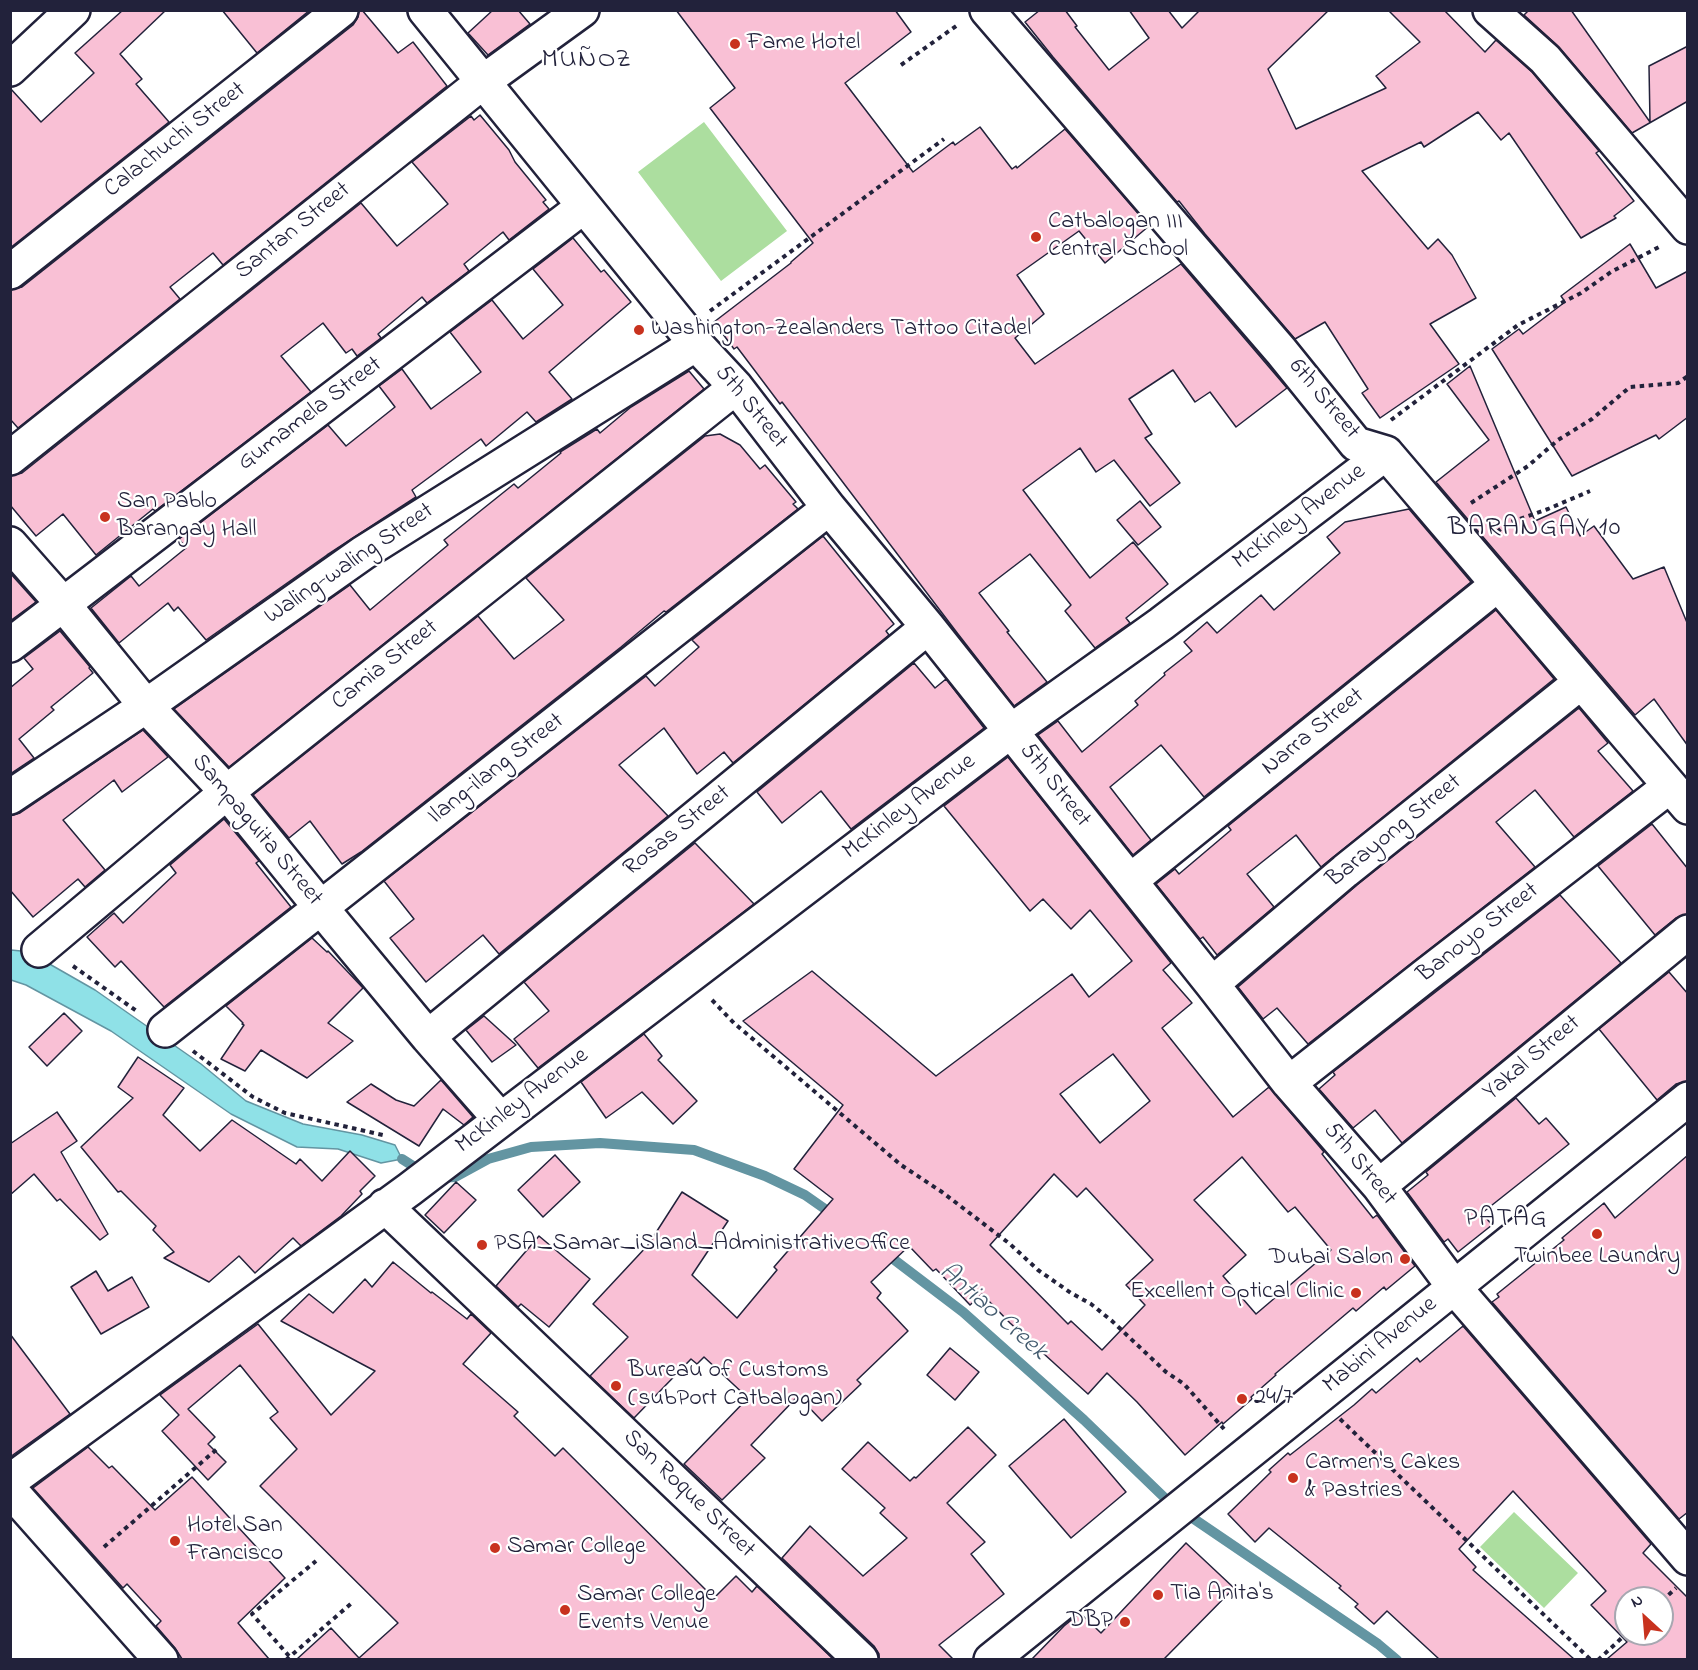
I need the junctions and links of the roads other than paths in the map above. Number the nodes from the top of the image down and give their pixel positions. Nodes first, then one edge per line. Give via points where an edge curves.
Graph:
1 (73, 10) edge
2 (341, 10) edge
3 (425, 10) edge
4 (582, 10) edge
5 (1490, 10) edge
6 (977, 14) edge
7 (10, 69) edge
8 (484, 81) junction
9 (583, 207) junction
10 (1675, 237) edge
11 (10, 272) edge
12 (691, 337) junction
13 (736, 387) junction
14 (1386, 453) junction
15 (10, 458) edge
16 (829, 508) junction
17 (10, 544) edge
18 (1497, 585) junction
19 (63, 604) junction
20 (928, 627) junction
21 (10, 645) edge
22 (1581, 682) junction
23 (146, 705) junction
24 (1011, 731) junction
25 (227, 792) junction
26 (10, 797) edge
27 (1679, 797) edge
28 (1130, 881) junction
29 (321, 908) junction
30 (1688, 932) edge
31 (39, 950) dead end
32 (1212, 984) junction
33 (165, 1030) dead end
34 (428, 1037) junction
35 (1289, 1083) junction
36 (1688, 1099) edge
37 (500, 1119) junction
38 (1379, 1186) junction
39 (398, 1197) junction
40 (1454, 1287) junction
41 (15, 1480) edge
42 (1688, 1558) edge
43 (161, 1659) edge
44 (861, 1659) edge
45 (991, 1659) edge

1 - 7 street
2 - 11 street, Calachuchi Street
3 - 8 street, 5th Street
4 - 8 street, Santan Street
5 - 10 street via 1545,59
6 - 14 street, 6th Street via 1281,351 1356,444
8 - 9 street, 5th Street
8 - 15 street, Santan Street
9 - 12 street, 5th Street
9 - 19 street, Gumamela Street
12 - 13 street, 5th Street
12 - 23 street, Waling-waling Street via 363,553
13 - 16 street, 5th Street
13 - 25 street, Camia Street
14 - 18 street, 6th Street
14 - 24 street, McKinley Avenue via 1161,624
16 - 20 street, 5th Street
16 - 29 street, Ilang-ilang Street
17 - 19 street, Sampaguita Street
18 - 22 street, 6th Street
18 - 28 street, Narra Street
19 - 21 street, Gumamela Street
19 - 23 street, Sampaguita Street
20 - 24 street, 5th Street
20 - 34 street, Rosas Street
22 - 27 street, 6th Street
22 - 32 street, Barayong Street via 1345,871
23 - 25 street, Sampaguita Street
23 - 26 street, Waling-waling Street
24 - 28 street, 5th Street
24 - 37 street, McKinley Avenue
25 - 29 street, Sampaguita Street
25 - 31 street, Camia Street
27 - 35 street, Banoyo Street via 1426,975
28 - 32 street, 5th Street
29 - 33 street, Ilang-ilang Street
29 - 34 street, Sampaguita Street
30 - 38 street, Yakal Street
32 - 35 street, 5th Street
34 - 37 street, Sampaguita Street
35 - 38 street, 5th Street
36 - 40 street, Mabini Avenue
37 - 39 street, McKinley Avenue
38 - 40 street, 5th Street
39 - 41 street
39 - 44 street, San Roque Street
40 - 42 street, 5th Street
40 - 45 street, Mabini Avenue
41 - 43 street via 80,1568

